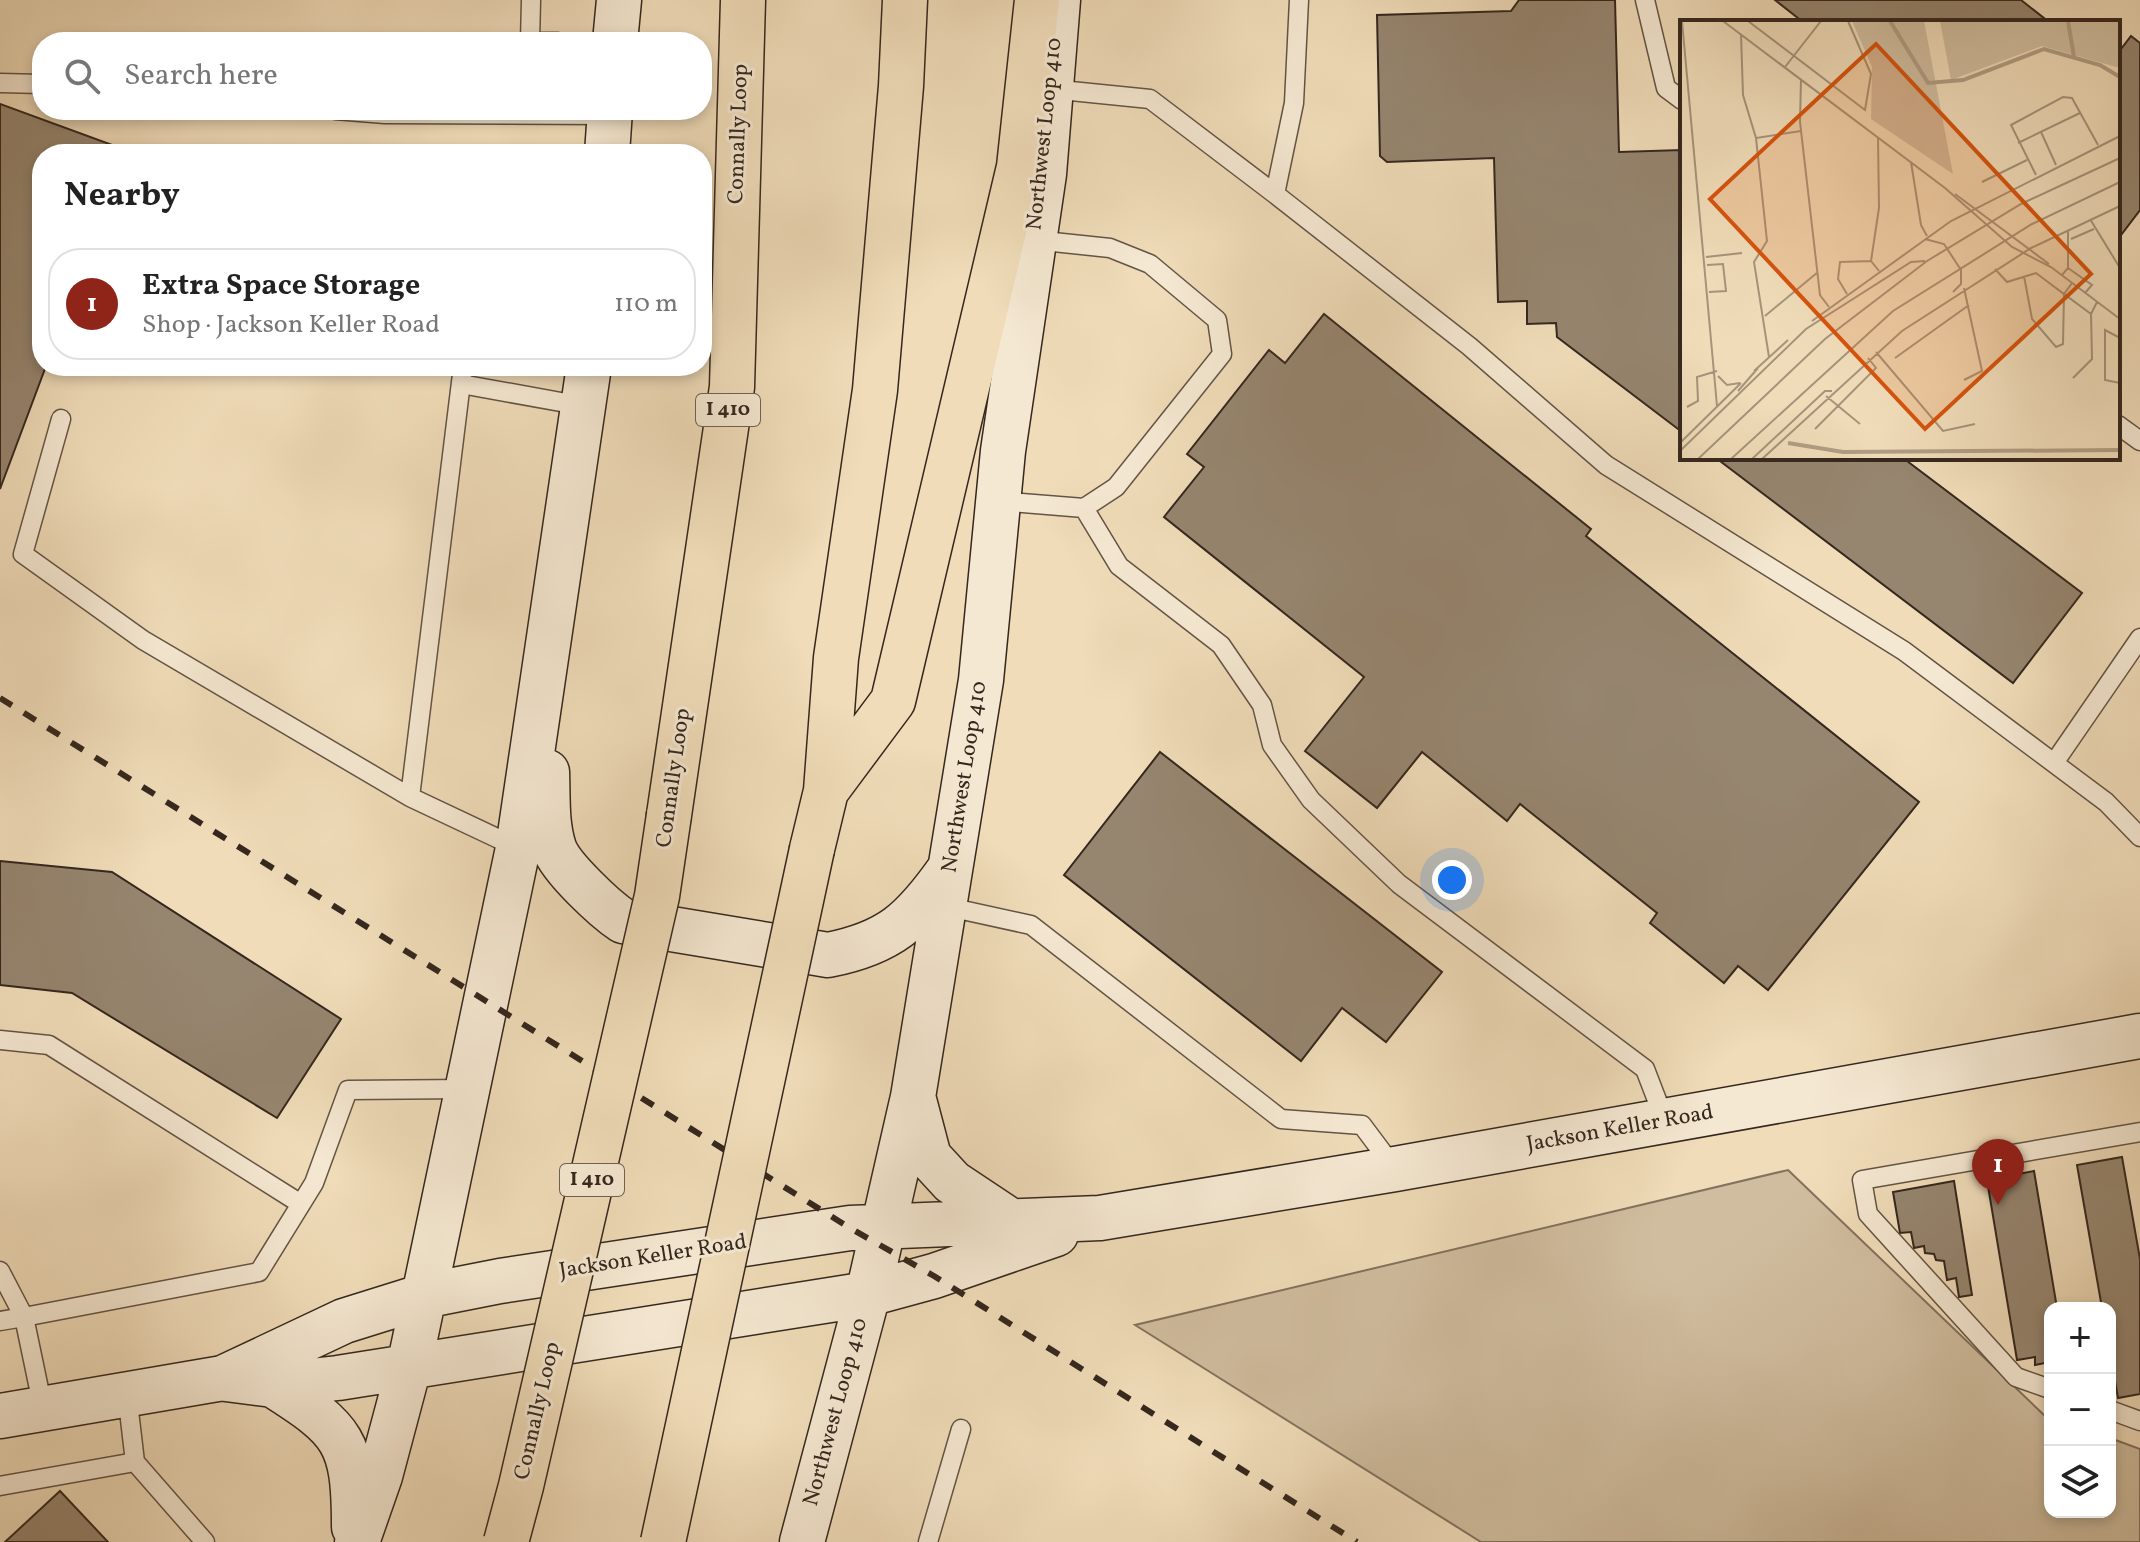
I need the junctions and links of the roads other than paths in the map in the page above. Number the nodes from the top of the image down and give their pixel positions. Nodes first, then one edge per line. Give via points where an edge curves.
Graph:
1 (531, 0) edge
2 (619, 0) edge
3 (743, 0) edge
4 (905, 0) edge
5 (1037, 0) edge
6 (1058, 0) edge
7 (1299, 0) edge
8 (1645, 0) edge
9 (530, 32) edge
10 (616, 32) edge
11 (0, 83) edge
12 (32, 84) edge
13 (1051, 89) junction
14 (1680, 98) edge
15 (497, 120) edge
16 (609, 126) edge
17 (1275, 194) junction
18 (1034, 240) junction
19 (462, 376) edge
20 (473, 376) edge
21 (586, 386) edge
22 (61, 419) dead end
23 (2120, 426) edge
24 (2140, 441) edge
25 (998, 501) junction
26 (1084, 508) junction
27 (2140, 638) edge
28 (545, 670) junction
29 (2054, 763) junction
30 (826, 791) junction
31 (410, 797) junction
32 (2140, 837) edge
33 (518, 848) junction
34 (948, 887) junction
35 (2140, 1036) edge
36 (0, 1040) edge
37 (467, 1089) junction
38 (913, 1097) junction
39 (1665, 1121) junction
40 (2140, 1132) edge
41 (1395, 1169) junction
42 (301, 1204) junction
43 (1100, 1218) junction
44 (1012, 1222) junction
45 (884, 1226) junction
46 (0, 1271) edge
47 (868, 1294) junction
48 (424, 1296) junction
49 (24, 1317) junction
50 (0, 1321) edge
51 (409, 1367) junction
52 (223, 1378) junction
53 (273, 1385) junction
54 (2044, 1387) edge
55 (127, 1394) junction
56 (43, 1408) junction
57 (2116, 1412) edge
58 (0, 1416) edge
59 (2140, 1421) edge
60 (961, 1429) dead end
61 (135, 1462) junction
62 (0, 1486) edge
63 (205, 1542) edge
64 (356, 1542) edge
65 (506, 1542) edge
66 (663, 1542) edge
67 (802, 1542) edge
68 (928, 1542) edge

1 - 9 lane
2 - 10 main road
3 - 65 highway, Connally Loop / I 410, bridge via 732,387 657,896
4 - 30 highway via 875,390 836,658
5 - 30 highway via 1019,167 893,701
6 - 13 main road, Northwest Loop 410
7 - 17 lane via 1294,103
8 - 14 lane via 1666,88
11 - 12 lane
13 - 17 lane via 1150,99
13 - 18 main road, Northwest Loop 410
15 - 16 lane
17 - 29 lane via 1469,346 1606,465 1904,651
18 - 25 main road, Northwest Loop 410
18 - 26 lane via 1110,248 1150,264 1217,320 1222,354 1116,487
19 - 31 lane
20 - 21 lane
21 - 28 main road
22 - 31 lane via 23,554 143,640
23 - 24 lane
25 - 26 lane
25 - 34 main road, Northwest Loop 410 via 981,680
26 - 39 lane via 1119,566 1221,645 1262,705 1272,745 1311,800 1399,884 1645,1069
27 - 29 lane
28 - 33 main road
28 - 34 main road via 549,822 555,852 604,908 623,921 828,955 890,935
29 - 32 lane via 2106,802
30 - 66 highway, bridge
31 - 33 lane
33 - 37 main road
34 - 38 main road, Northwest Loop 410
34 - 41 lane via 1031,925 1281,1119 1362,1125
35 - 39 main road, Jackson Keller Road
36 - 42 lane via 49,1045
37 - 42 lane via 348,1090 314,1183
37 - 48 main road
38 - 44 main road via 929,1157 952,1182
38 - 45 main road, Northwest Loop 410
39 - 41 main road, Jackson Keller Road
40 - 54 lane via 1862,1180 1868,1214 2016,1377
41 - 43 main road, Jackson Keller Road
42 - 49 lane via 259,1272
43 - 44 main road, Jackson Keller Road
43 - 47 main road, Jackson Keller Road
44 - 45 main road, Jackson Keller Road
45 - 47 main road, Northwest Loop 410
45 - 48 main road, Jackson Keller Road via 547,1273
46 - 49 lane
47 - 51 main road, Jackson Keller Road
47 - 67 main road, Northwest Loop 410
48 - 51 main road
48 - 52 main road, Jackson Keller Road via 344,1321
49 - 50 lane
49 - 56 lane
51 - 53 main road, Jackson Keller Road
51 - 64 main road
52 - 53 main road, Jackson Keller Road
52 - 55 main road, Jackson Keller Road
53 - 64 main road via 330,1425 347,1450 354,1479
55 - 56 main road, Jackson Keller Road
55 - 61 lane
56 - 58 main road, Jackson Keller Road
57 - 59 lane
60 - 68 lane
61 - 62 lane
61 - 63 lane

